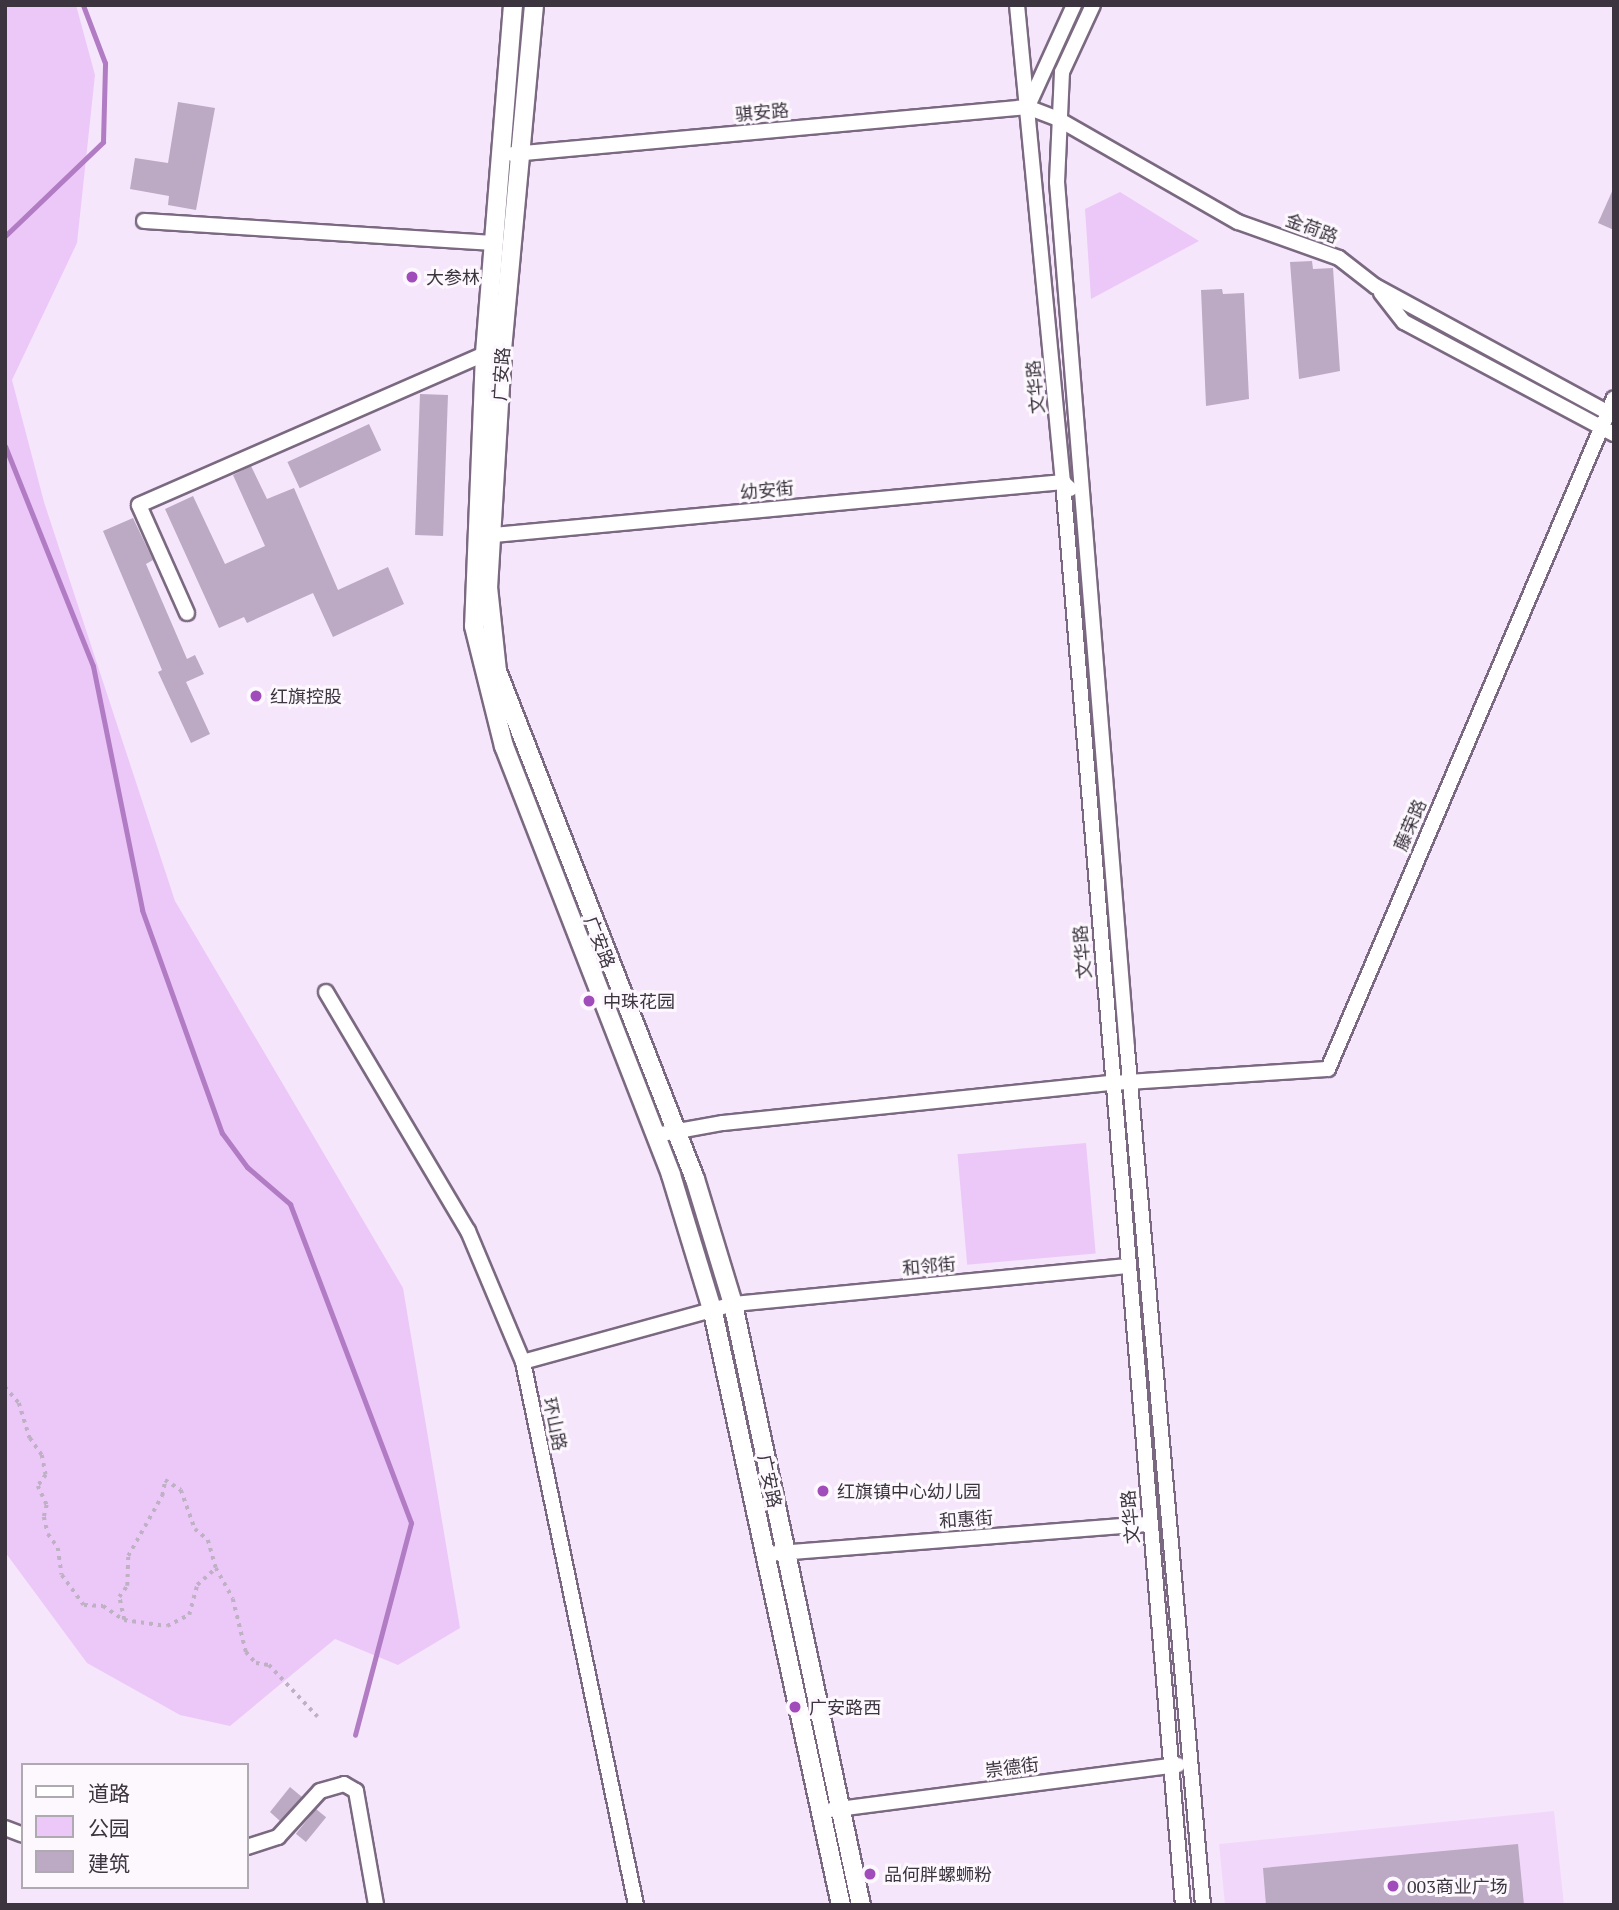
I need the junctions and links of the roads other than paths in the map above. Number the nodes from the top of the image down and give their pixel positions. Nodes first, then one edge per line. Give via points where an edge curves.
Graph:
1 (513, 5) edge
2 (534, 5) edge
3 (1017, 5) edge
4 (1074, 5) edge
5 (1093, 5) edge
6 (1027, 107) junction
7 (1058, 119) junction
8 (523, 153) junction
9 (501, 156) junction
10 (144, 221) dead end
11 (494, 243) junction
12 (1375, 286) junction
13 (494, 354) junction
14 (1614, 398) edge
15 (1610, 414) edge
16 (1607, 430) edge
17 (1063, 482) junction
18 (1084, 503) junction
19 (483, 536) junction
20 (187, 614) dead end
21 (326, 992) dead end
22 (1130, 1082) junction
23 (1112, 1083) junction
24 (675, 1131) junction
25 (656, 1135) junction
26 (1128, 1266) junction
27 (733, 1304) junction
28 (713, 1312) junction
29 (523, 1362) junction
30 (1150, 1524) junction
31 (776, 1553) junction
32 (1190, 1763) junction
33 (1171, 1765) junction
34 (831, 1810) junction
35 (248, 1847) edge
36 (376, 1905) edge
37 (636, 1905) edge
38 (841, 1905) edge
39 (861, 1905) edge
40 (1183, 1905) edge
41 (1203, 1905) edge

1 - 9 street, 广安路
2 - 8 street, 广安路
3 - 6 street, 文华路
4 - 6 street
5 - 7 street, 文华路 via 1062,72
6 - 7 street, 金荷路
6 - 8 street, 骐安路
6 - 17 street, 文华路
7 - 12 street, 金荷路 via 1237,222 1339,258
7 - 18 street, 文华路 via 1058,182
8 - 9 street, 骐安路
8 - 13 street, 广安路
9 - 11 street, 广安路
10 - 11 street
11 - 13 street, 广安路
12 - 15 street, 金荷路
12 - 16 street via 1404,322
13 - 19 street, 广安路
13 - 20 street via 139,505
14 - 15 street, 藤荣路
15 - 16 street, 藤荣路
16 - 22 street, 藤荣路 via 1328,1069
17 - 18 street
17 - 19 street, 幼安街
17 - 23 street, 文华路
18 - 22 street, 文华路
19 - 24 street, 广安路 via 497,671
19 - 25 street, 广安路 via 474,626 504,746
21 - 29 street, 环山路 via 468,1231
22 - 23 street, 藤荣路
22 - 32 street, 文华路
23 - 24 street, 藤荣路
23 - 26 street, 文华路
24 - 25 street, 藤荣路
24 - 27 street, 广安路 via 695,1179
25 - 28 street, 广安路
26 - 27 street, 和邻街
26 - 30 street, 文华路
27 - 28 street, 和邻街
27 - 31 street, 广安路
28 - 29 street, 和邻街
28 - 31 street, 广安路
29 - 37 street, 环山路
30 - 31 street, 和惠街
30 - 33 street, 文华路
31 - 34 street, 广安路
32 - 33 street, 崇德街
32 - 41 street, 文华路
33 - 34 street, 崇德街
33 - 40 street, 文华路
34 - 38 street, 广安路
34 - 39 street, 广安路
35 - 36 street via 278,1837 320,1791 344,1784 356,1791

